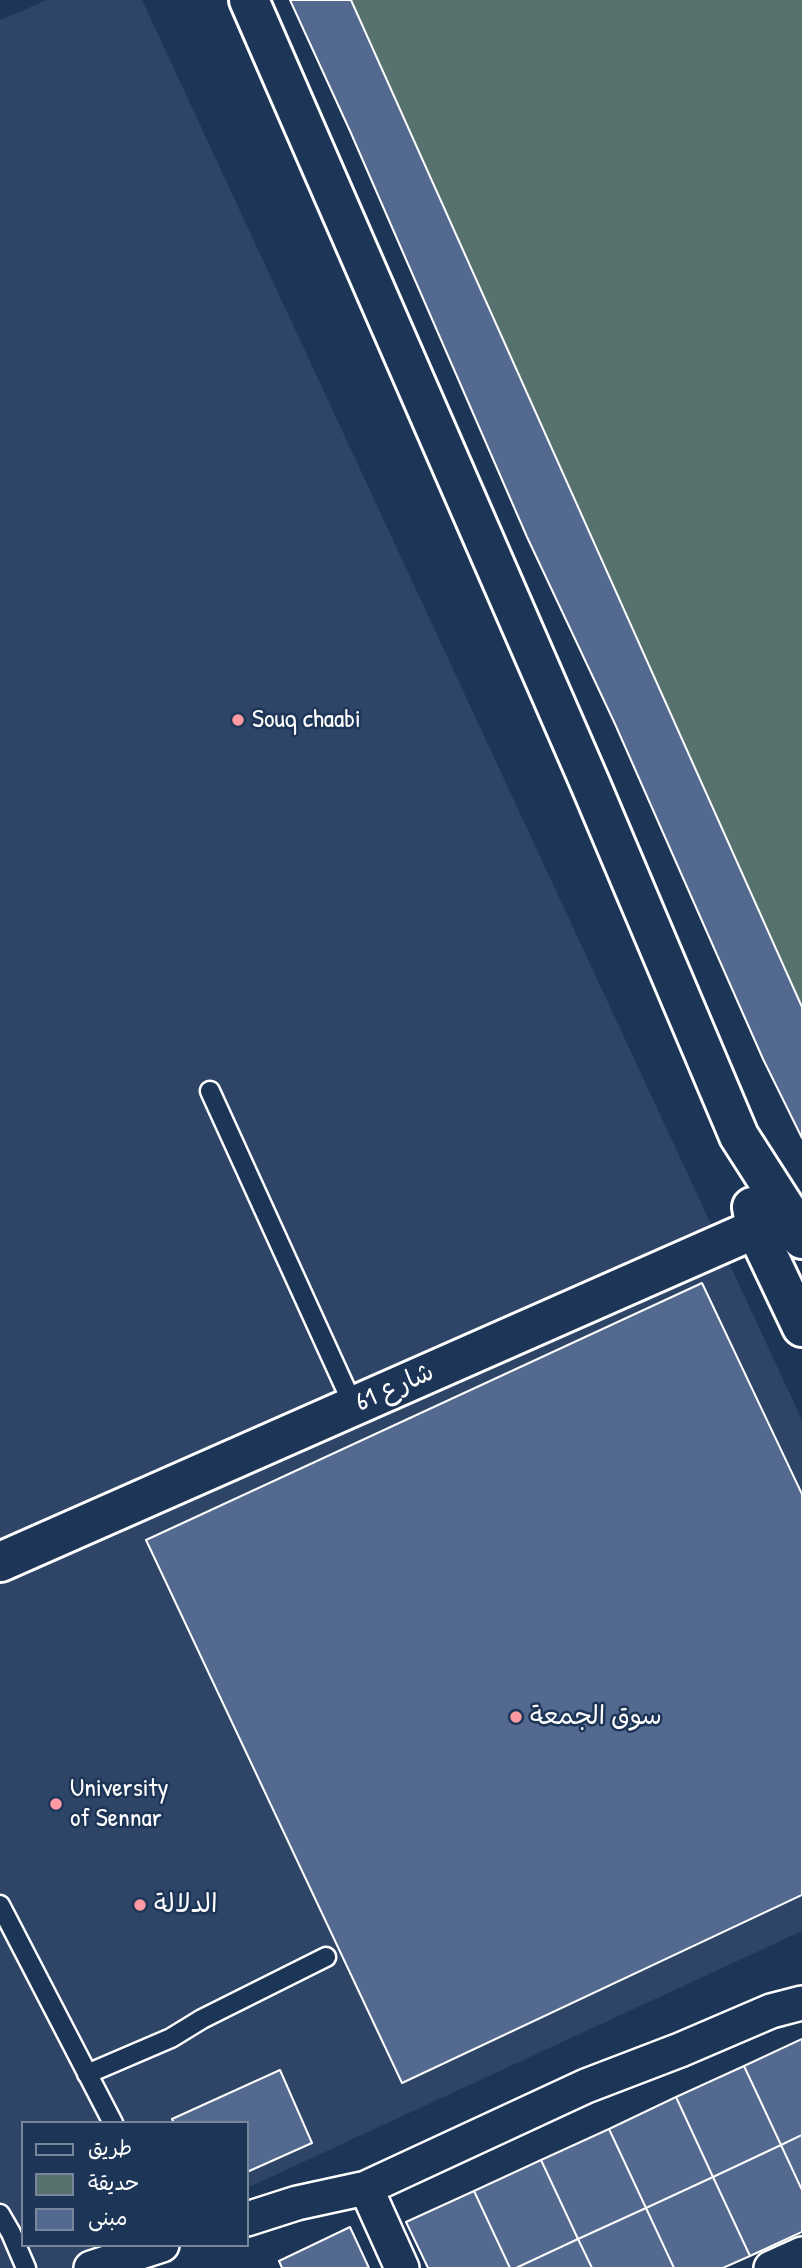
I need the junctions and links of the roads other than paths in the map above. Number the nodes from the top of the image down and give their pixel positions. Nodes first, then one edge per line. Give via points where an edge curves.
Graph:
1 (250, 0) edge
2 (210, 1091) dead end
3 (782, 1228) edge
4 (802, 1327) edge
5 (354, 1406) junction
6 (0, 1562) edge
7 (0, 1905) edge
8 (326, 1957) dead end
9 (802, 2003) edge
10 (87, 2074) junction
11 (112, 2121) edge
12 (366, 2188) junction
13 (0, 2214) edge
14 (248, 2219) edge
15 (156, 2247) edge
16 (802, 2254) edge
17 (26, 2268) edge
18 (91, 2268) edge
19 (402, 2268) edge
20 (771, 2268) edge

1 - 3 main road
2 - 5 lane
3 - 4 main road
3 - 5 main road, شارع 61
5 - 6 main road, شارع 61
7 - 10 lane
8 - 10 lane via 171,2038
9 - 12 street via 771,2011 575,2091
10 - 11 lane
12 - 14 street
12 - 19 street
13 - 17 lane
15 - 18 street
16 - 20 street

